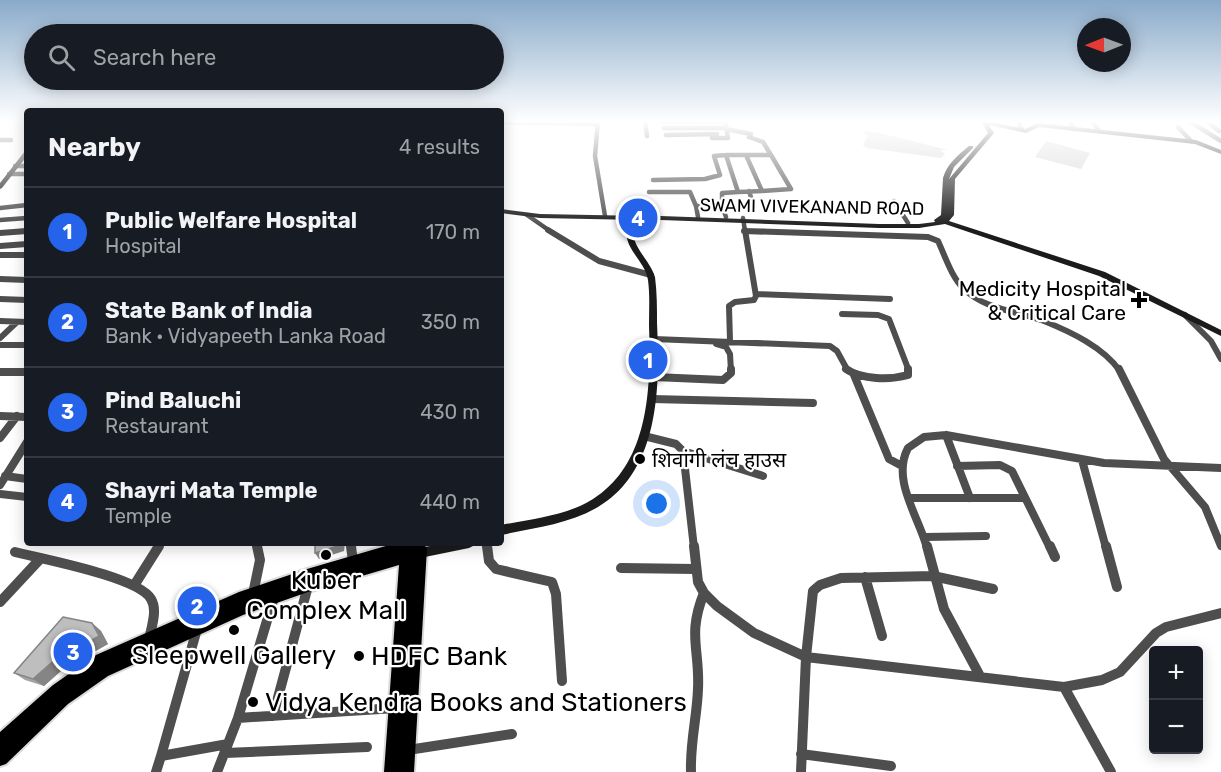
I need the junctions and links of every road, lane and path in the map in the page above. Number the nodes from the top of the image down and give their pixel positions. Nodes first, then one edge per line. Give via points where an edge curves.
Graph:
1 (23, 157) edge
2 (598, 157) edge
3 (714, 157) edge
4 (727, 157) edge
5 (747, 157) edge
6 (772, 157) edge
7 (971, 157) edge
8 (15, 166) junction
9 (24, 166) edge
10 (9, 174) junction
11 (24, 174) edge
12 (653, 180) dead end
13 (0, 186) edge
14 (749, 191) junction
15 (762, 191) junction
16 (650, 192) dead end
17 (738, 192) junction
18 (894, 201) dead end
19 (24, 205) edge
20 (696, 206) junction
21 (722, 206) junction
22 (754, 207) dead end
23 (0, 208) edge
24 (504, 211) edge
25 (526, 215) junction
26 (605, 216) junction
27 (698, 217) junction
28 (726, 217) junction
29 (24, 218) edge
30 (657, 218) junction
31 (673, 218) junction
32 (743, 219) junction
33 (944, 219) junction
34 (0, 220) edge
35 (903, 224) junction
36 (24, 231) edge
37 (744, 231) junction
38 (0, 233) edge
39 (907, 235) junction
40 (24, 244) edge
41 (0, 246) edge
42 (0, 255) edge
43 (24, 255) edge
44 (651, 275) junction
45 (0, 279) edge
46 (24, 280) edge
47 (756, 294) junction
48 (890, 298) dead end
49 (0, 299) edge
50 (24, 300) edge
51 (842, 314) dead end
52 (1184, 314) junction
53 (0, 321) edge
54 (24, 321) edge
55 (1221, 333) edge
56 (0, 338) edge
57 (654, 340) junction
58 (730, 341) junction
59 (0, 345) edge
60 (24, 345) edge
61 (1221, 359) edge
62 (0, 372) edge
63 (24, 372) edge
64 (854, 375) junction
65 (654, 377) junction
66 (652, 399) junction
67 (813, 403) dead end
68 (0, 416) edge
69 (17, 416) junction
70 (24, 417) edge
71 (946, 435) junction
72 (644, 436) junction
73 (0, 438) edge
74 (683, 451) junction
75 (23, 453) edge
76 (1082, 460) junction
77 (902, 466) junction
78 (957, 466) junction
79 (1169, 466) junction
80 (1221, 468) edge
81 (764, 476) dead end
82 (24, 479) edge
83 (2, 481) edge
84 (0, 494) edge
85 (24, 497) edge
86 (910, 498) junction
87 (970, 498) junction
88 (1025, 498) junction
89 (504, 529) edge
90 (986, 536) dead end
91 (925, 537) junction
92 (159, 546) edge
93 (257, 546) edge
94 (350, 546) edge
95 (486, 546) edge
96 (1221, 546) edge
97 (413, 547) edge
98 (15, 552) dead end
99 (1056, 557) dead end
100 (41, 558) junction
101 (353, 562) junction
102 (621, 568) dead end
103 (695, 569) junction
104 (933, 576) junction
105 (865, 577) junction
106 (135, 584) junction
107 (308, 586) junction
108 (1117, 586) dead end
109 (993, 590) dead end
110 (704, 593) junction
111 (253, 594) junction
112 (274, 597) junction
113 (0, 602) edge
114 (1221, 613) edge
115 (196, 629) junction
116 (882, 636) dead end
117 (148, 644) junction
118 (806, 657) junction
119 (980, 676) junction
120 (562, 681) dead end
121 (1064, 687) junction
122 (396, 708) junction
123 (273, 716) junction
124 (237, 718) junction
125 (512, 734) dead end
126 (0, 743) edge
127 (367, 747) dead end
128 (226, 748) junction
129 (400, 751) junction
130 (801, 754) junction
131 (161, 756) junction
132 (0, 758) edge
133 (891, 766) dead end
134 (156, 772) edge
135 (217, 772) edge
136 (392, 772) edge
137 (406, 772) edge
138 (691, 772) edge
139 (801, 772) edge
140 (1111, 772) edge

1 - 8 street
2 - 26 street
3 - 12 street via 720,175 707,179
4 - 17 street
5 - 15 street
6 - 15 street via 791,189
7 - 33 street, SWAMI VIVEKANAND ROAD via 952,179 951,215
8 - 9 street
8 - 10 street
10 - 11 street
10 - 13 street
14 - 15 street
14 - 17 street
14 - 22 street
16 - 20 street via 690,192
17 - 21 street via 723,193
18 - 35 street
19 - 23 street
20 - 21 street
20 - 27 street
21 - 28 street
24 - 25 street, SWAMI VIVEKANAND ROAD
25 - 26 street, SWAMI VIVEKANAND ROAD
25 - 44 street via 592,260 615,269
26 - 30 street, SWAMI VIVEKANAND ROAD
27 - 28 street, SWAMI VIVEKANAND ROAD
27 - 31 street, SWAMI VIVEKANAND ROAD
28 - 32 street, SWAMI VIVEKANAND ROAD
29 - 34 street
30 - 31 street, SWAMI VIVEKANAND ROAD
30 - 44 street via 635,223 628,234
31 - 32 street, SWAMI VIVEKANAND ROAD
32 - 35 street, SWAMI VIVEKANAND ROAD
32 - 37 street
33 - 35 street, SWAMI VIVEKANAND ROAD
33 - 52 street via 1102,274
35 - 39 street
36 - 38 street
37 - 39 street
37 - 47 street
39 - 79 street via 938,241 961,287 971,297 1055,326 1102,351 1123,375
40 - 41 street
42 - 43 street
44 - 57 street
45 - 46 street
47 - 48 street
47 - 58 street via 753,300 729,306
49 - 50 street
51 - 64 street via 889,319 909,371 903,377
52 - 55 street
52 - 61 street via 1211,341
53 - 54 street
54 - 56 street
57 - 58 street
57 - 65 street
57 - 65 street via 717,344 726,347 732,365 731,373 723,380
58 - 64 street via 830,346 839,352 844,367
59 - 60 street
62 - 63 street
64 - 77 street via 889,459
65 - 66 street
66 - 67 street
66 - 72 street
68 - 69 street
69 - 70 street
69 - 73 street
71 - 76 street
71 - 77 street via 916,438
71 - 78 street
72 - 74 street via 676,444
72 - 89 street via 625,475 599,501 567,515
74 - 81 street
74 - 103 street
75 - 83 street
76 - 79 street
76 - 108 street
77 - 86 street
78 - 87 street
78 - 88 street via 1007,467
79 - 80 street
79 - 96 street via 1205,507
82 - 83 street
84 - 85 street
86 - 87 street
86 - 91 street
87 - 88 street
88 - 99 street
90 - 91 street
91 - 104 street
92 - 106 street
93 - 111 street via 260,560
94 - 101 street
95 - 120 street via 489,561 496,569 552,582
97 - 101 main road
97 - 107 main road
97 - 122 main road
97 - 129 main road via 415,600
98 - 100 street
100 - 106 street
100 - 113 street
101 - 111 main road
102 - 103 street
103 - 110 street
104 - 105 street
104 - 109 street
104 - 119 street via 946,615
105 - 116 street
105 - 118 street via 829,580 813,591
106 - 117 street via 147,591 153,601
107 - 112 main road
107 - 123 street
110 - 118 street via 754,633
110 - 138 street via 693,630 698,688 690,745
111 - 117 main road
112 - 115 main road
112 - 124 street
114 - 121 street via 1166,627 1120,672 1102,680
115 - 117 main road
115 - 131 street
117 - 126 main road via 101,660 77,675
117 - 132 main road via 81,685
118 - 119 street
118 - 130 street
119 - 121 street
121 - 140 street
122 - 123 street
122 - 129 main road
123 - 124 street
124 - 128 street
125 - 129 street
127 - 128 street
128 - 131 street
128 - 135 street
129 - 136 main road
129 - 137 main road
130 - 133 street
130 - 139 street
131 - 134 street

